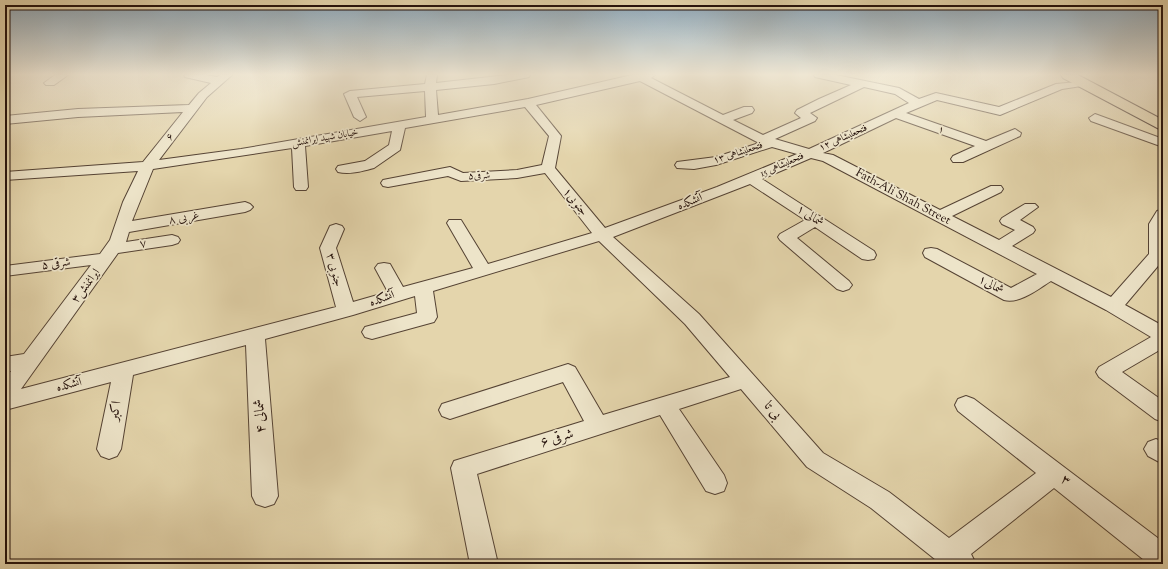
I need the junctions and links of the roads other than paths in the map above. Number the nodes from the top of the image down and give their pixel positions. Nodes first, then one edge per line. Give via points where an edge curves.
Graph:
1 (198, 102) edge
2 (353, 102) edge
3 (432, 102) edge
4 (534, 102) edge
5 (689, 102) edge
6 (823, 102) edge
7 (922, 102) edge
8 (960, 102) edge
9 (1023, 102) edge
10 (1122, 102) edge
11 (1134, 102) edge
12 (87, 103) dead end
13 (528, 103) junction
14 (918, 103) joint
15 (193, 108) junction
16 (748, 110) dead end
17 (78, 113) junction
18 (896, 114) junction
19 (1163, 115) edge
20 (360, 117) dead end
21 (1095, 118) dead end
22 (5, 120) edge
23 (432, 120) junction
24 (722, 120) junction
25 (399, 126) junction
26 (1163, 126) edge
27 (1015, 133) dead end
28 (767, 141) junction
29 (298, 143) junction
30 (1163, 143) edge
31 (986, 146) junction
32 (811, 152) junction
33 (958, 158) dead end
34 (682, 165) dead end
35 (147, 166) junction
36 (548, 168) junction
37 (343, 169) dead end
38 (5, 176) edge
39 (752, 179) junction
40 (388, 183) dead end
41 (301, 187) dead end
42 (996, 189) dead end
43 (245, 207) dead end
44 (1030, 207) dead end
45 (1163, 214) edge
46 (940, 216) junction
47 (817, 220) junction
48 (454, 222) dead end
49 (122, 228) junction
50 (336, 229) dead end
51 (1161, 234) edge
52 (602, 235) junction
53 (172, 240) dead end
54 (999, 247) junction
55 (110, 253) junction
56 (931, 253) dead end
57 (868, 255) dead end
58 (384, 268) dead end
59 (5, 271) edge
60 (483, 271) junction
61 (1050, 274) junction
62 (843, 285) dead end
63 (423, 287) junction
64 (398, 294) junction
65 (1113, 306) junction
66 (346, 311) junction
67 (372, 332) dead end
68 (1163, 335) edge
69 (254, 336) junction
70 (1163, 339) edge
71 (30, 362) junction
72 (5, 364) edge
73 (123, 372) junction
74 (745, 380) junction
75 (5, 395) edge
76 (5, 402) edge
77 (966, 405) dead end
78 (665, 406) junction
79 (450, 410) dead end
80 (1163, 413) edge
81 (598, 426) junction
82 (109, 449) dead end
83 (1055, 473) junction
84 (715, 483) dead end
85 (265, 496) dead end
86 (1163, 558) edge
87 (955, 559) edge
88 (484, 564) edge

1 - 15 street, ۶
2 - 20 street
3 - 23 street
4 - 13 street, خیابان شهید ایرانمنش
5 - 24 street, Fath-Ali Shah Street
6 - 28 street, فتحعلیشاهی ۱۳ via 801,113 811,118
7 - 14 street
8 - 9 street via 1000,111
10 - 26 main road
11 - 19 main road
12 - 17 street
13 - 23 street, خیابان شهید ایرانمنش
13 - 36 street via 555,136
14 - 18 street, فتحعلیشاهی ۱۲
15 - 17 street
15 - 35 street, ۶
16 - 24 street
17 - 22 street
18 - 31 street, ۱
18 - 32 street, فتحعلیشاهی ۱۲
21 - 30 street
23 - 25 street, خیابان شهید ایرانمنش
24 - 28 street, Fath-Ali Shah Street
25 - 29 street, خیابان شهید ایرانمنش
25 - 37 street via 395,147 369,165
27 - 31 street
28 - 32 street, Fath-Ali Shah Street
28 - 34 street, فتحعلیشاهی ۱۳ via 721,160 702,165
29 - 35 street, خیابان شهید ایرانمنش
29 - 41 street
31 - 33 street
32 - 39 street, فتحعلیشاهی 15
32 - 46 street, Fath-Ali Shah Street via 828,158
35 - 38 street, خیابان شهید ایرانمنش
35 - 49 street, ایرانمنش۳
36 - 40 street, شرقی۵ via 517,174 461,177 450,171
36 - 52 street, جنوبی۱
39 - 47 street, ۱ شمالی
39 - 52 street, آتشکده
42 - 46 street
43 - 49 street, ۸ غربی
44 - 54 street via 1008,221 1027,230
45 - 51 street via 1157,224
46 - 54 street, Fath-Ali Shah Street
47 - 57 street, ۱ شمالی
47 - 62 street via 786,237
48 - 60 street
49 - 55 street, ایرانمنش۳
50 - 66 street, ۳ جنوبی via 328,248
51 - 65 street via 1158,255
52 - 60 street, آتشکده
52 - 74 street, بی تا via 692,319
53 - 55 street, ۷
54 - 61 street, Fath-Ali Shah Street
55 - 59 street, ۵ شرقی
55 - 71 street, ایرانمنش۳
56 - 61 street, شمالی۱ via 1011,296
58 - 64 street
60 - 63 street, آتشکده
61 - 65 street, Fath-Ali Shah Street
63 - 64 street, آتشکده
63 - 67 street via 427,317
64 - 66 street, آتشکده
65 - 68 street, Fath-Ali Shah Street
66 - 69 street, آتشکده
69 - 73 street, آتشکده
69 - 85 street, ۴ شمالی
70 - 80 street via 1106,372
71 - 72 street
71 - 75 street, ایرانمنش۳
73 - 76 street, آتشکده
73 - 82 street, اکبر
74 - 78 street, ۶ شرقی
74 - 87 street, بی تا via 815,460 880,500
77 - 83 street, ۳
78 - 81 street, ۶ شرقی
78 - 84 street
79 - 81 street via 568,372
81 - 88 street, ۶ شرقی via 463,468
83 - 86 street, ۳
83 - 87 street

